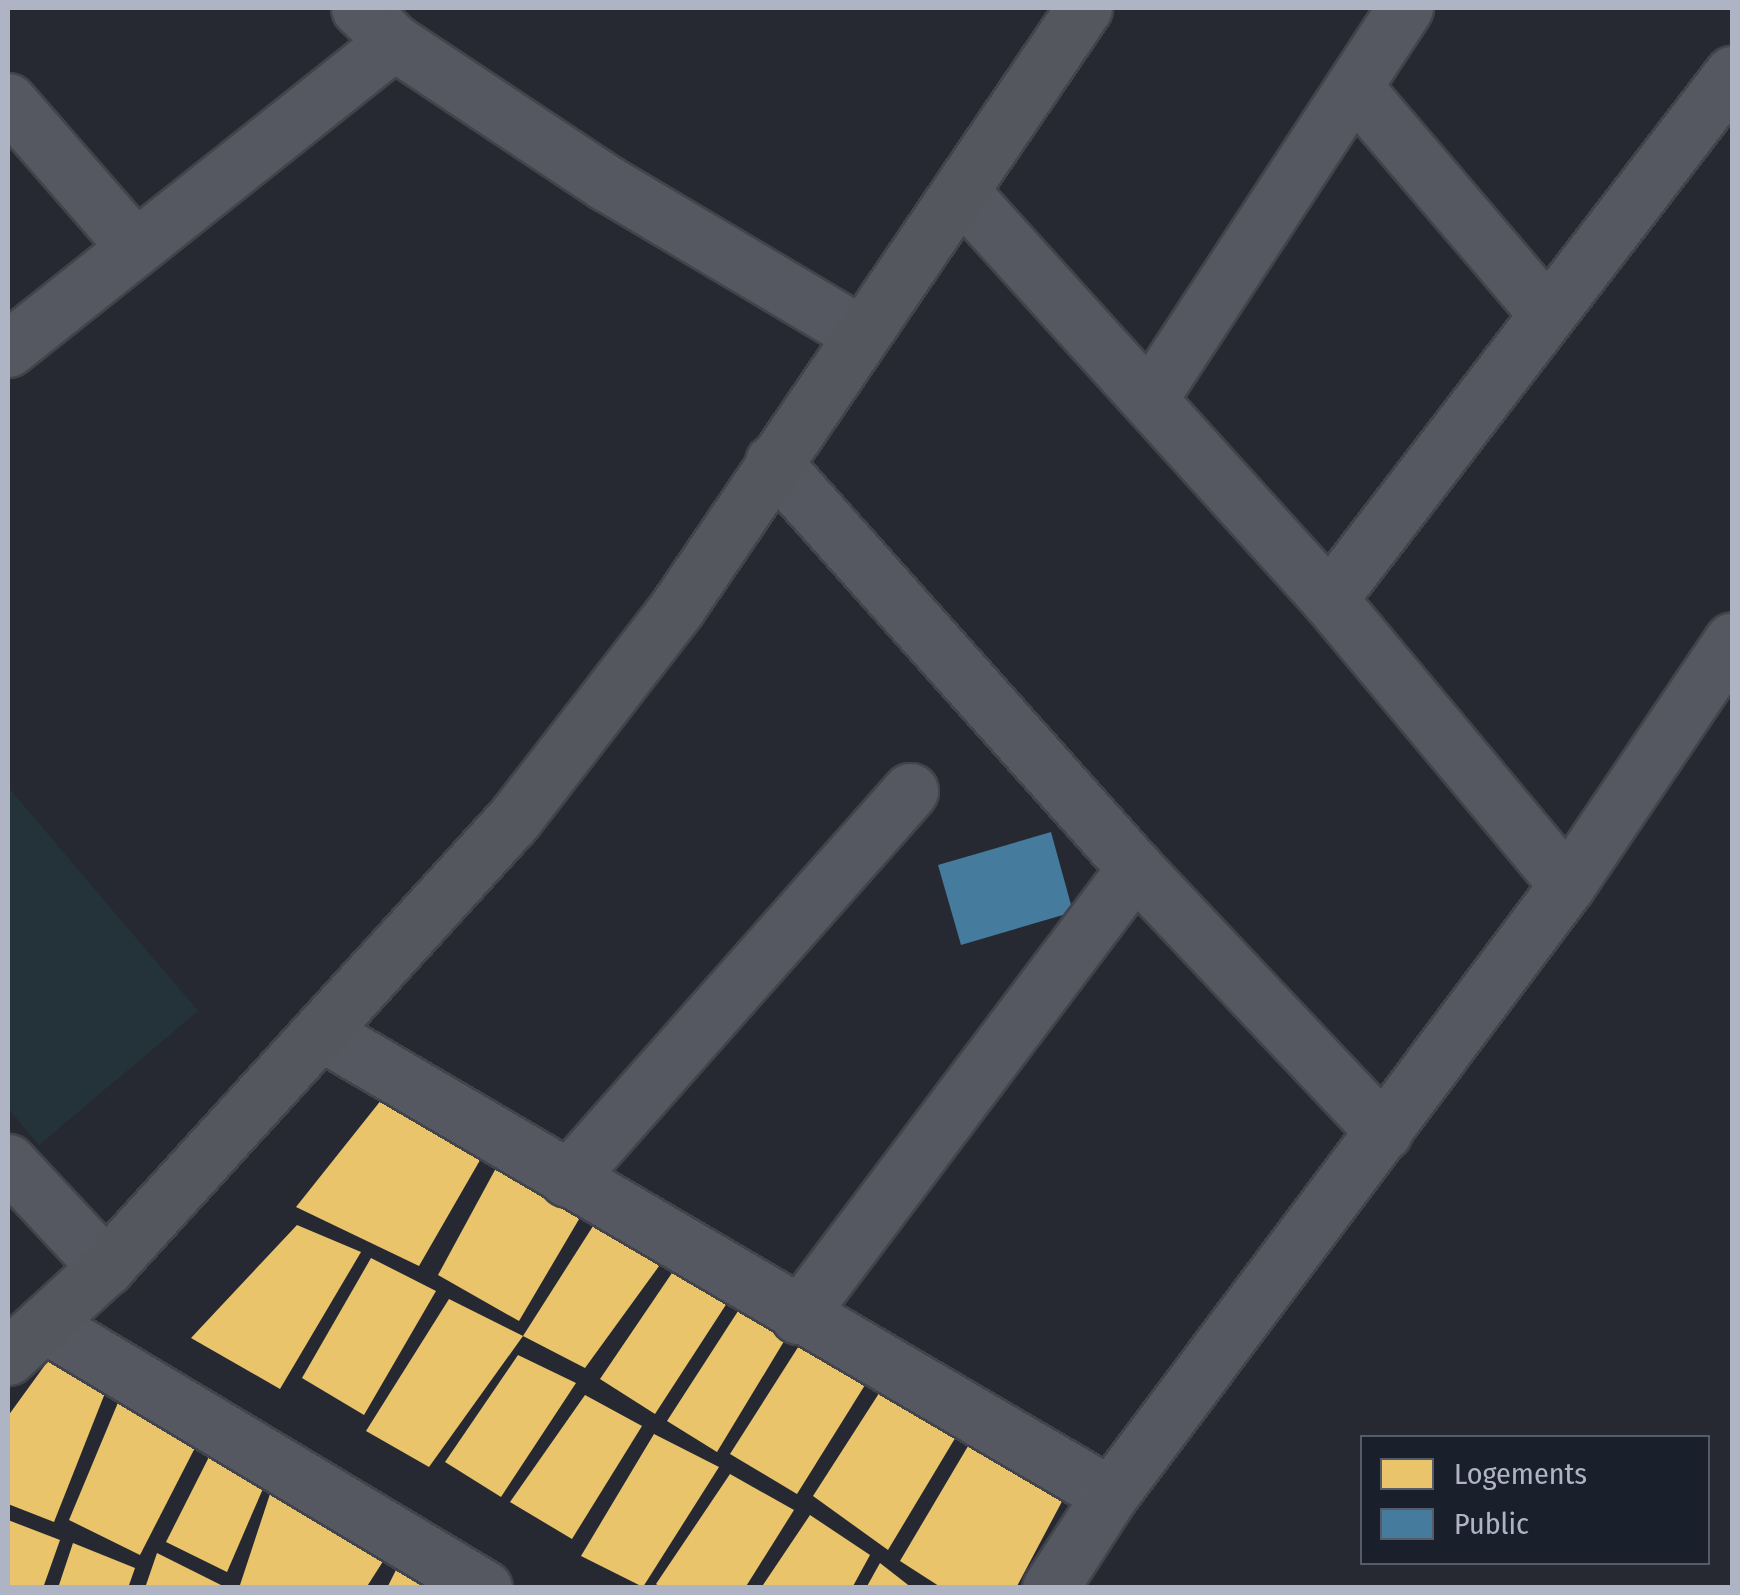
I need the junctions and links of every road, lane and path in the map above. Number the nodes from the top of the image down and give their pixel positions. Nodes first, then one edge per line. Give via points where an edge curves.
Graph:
1 (1084, 8) edge
2 (1405, 8) edge
3 (376, 25) edge
4 (1732, 74) edge
5 (1354, 87) junction
6 (8, 101) edge
7 (962, 193) junction
8 (134, 246) junction
9 (1548, 314) junction
10 (862, 335) junction
11 (8, 348) edge
12 (1151, 396) junction
13 (773, 462) junction
14 (1329, 599) junction
15 (1732, 640) edge
16 (910, 791) dead end
17 (1135, 868) junction
18 (1566, 884) junction
19 (322, 1033) junction
20 (1384, 1132) junction
21 (8, 1162) edge
22 (567, 1179) junction
23 (106, 1267) junction
24 (798, 1316) junction
25 (26, 1341) edge
26 (1110, 1495) junction
27 (484, 1588) edge
28 (1050, 1588) edge

1 - 7 street
2 - 5 street
3 - 8 street
3 - 10 street via 608,184
4 - 9 street
5 - 9 street
5 - 12 street
6 - 8 street
7 - 10 street
7 - 12 street
8 - 11 street
9 - 14 street
10 - 13 street
12 - 14 street
13 - 17 street
13 - 19 street via 677,608 514,819
14 - 18 street
15 - 18 street
16 - 22 street
17 - 20 street
17 - 24 street
18 - 20 street
19 - 22 street
19 - 23 street
20 - 26 street
21 - 23 street
22 - 24 street
23 - 25 street
24 - 26 street
25 - 27 street
26 - 28 street

